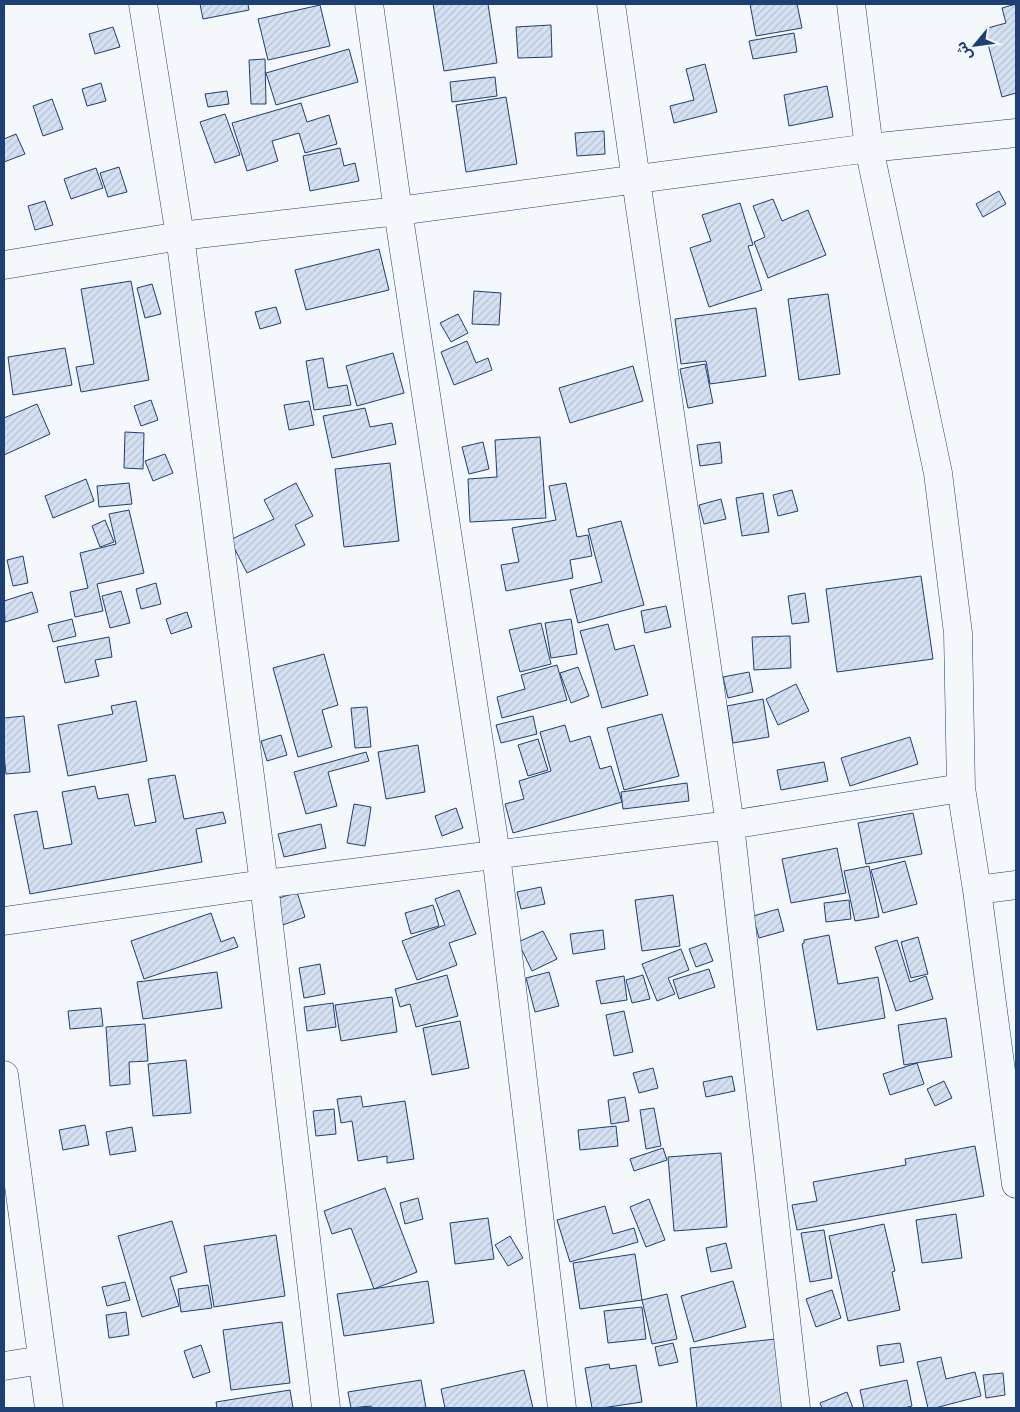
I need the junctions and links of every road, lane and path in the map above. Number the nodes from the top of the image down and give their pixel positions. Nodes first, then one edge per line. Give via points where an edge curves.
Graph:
1 (143, 4) edge
2 (369, 4) edge
3 (611, 4) edge
4 (851, 4) edge
5 (1016, 133) edge
6 (870, 148) junction
7 (636, 180) junction
8 (398, 211) junction
9 (180, 236) junction
10 (4, 265) edge
11 (961, 788) junction
12 (730, 825) junction
13 (496, 854) junction
14 (264, 884) junction
15 (1016, 885) edge
16 (978, 890) junction
17 (4, 921) edge
18 (4, 1075) edge
19 (1016, 1184) edge
20 (42, 1360) junction
21 (4, 1366) edge
22 (49, 1408) edge
23 (326, 1408) edge
24 (562, 1408) edge
25 (796, 1408) edge

1 - 9 street
2 - 8 street
3 - 7 street
4 - 6 street
5 - 6 street
6 - 7 street
6 - 11 street via 938,473 958,633
7 - 8 street
7 - 12 street
8 - 9 street
8 - 13 street
9 - 10 street
9 - 14 street
11 - 12 street
11 - 16 street
12 - 13 street
12 - 25 street
13 - 14 street
13 - 24 street
14 - 17 street
14 - 23 street
15 - 16 street
16 - 19 street
18 - 20 street
20 - 21 street
20 - 22 street

